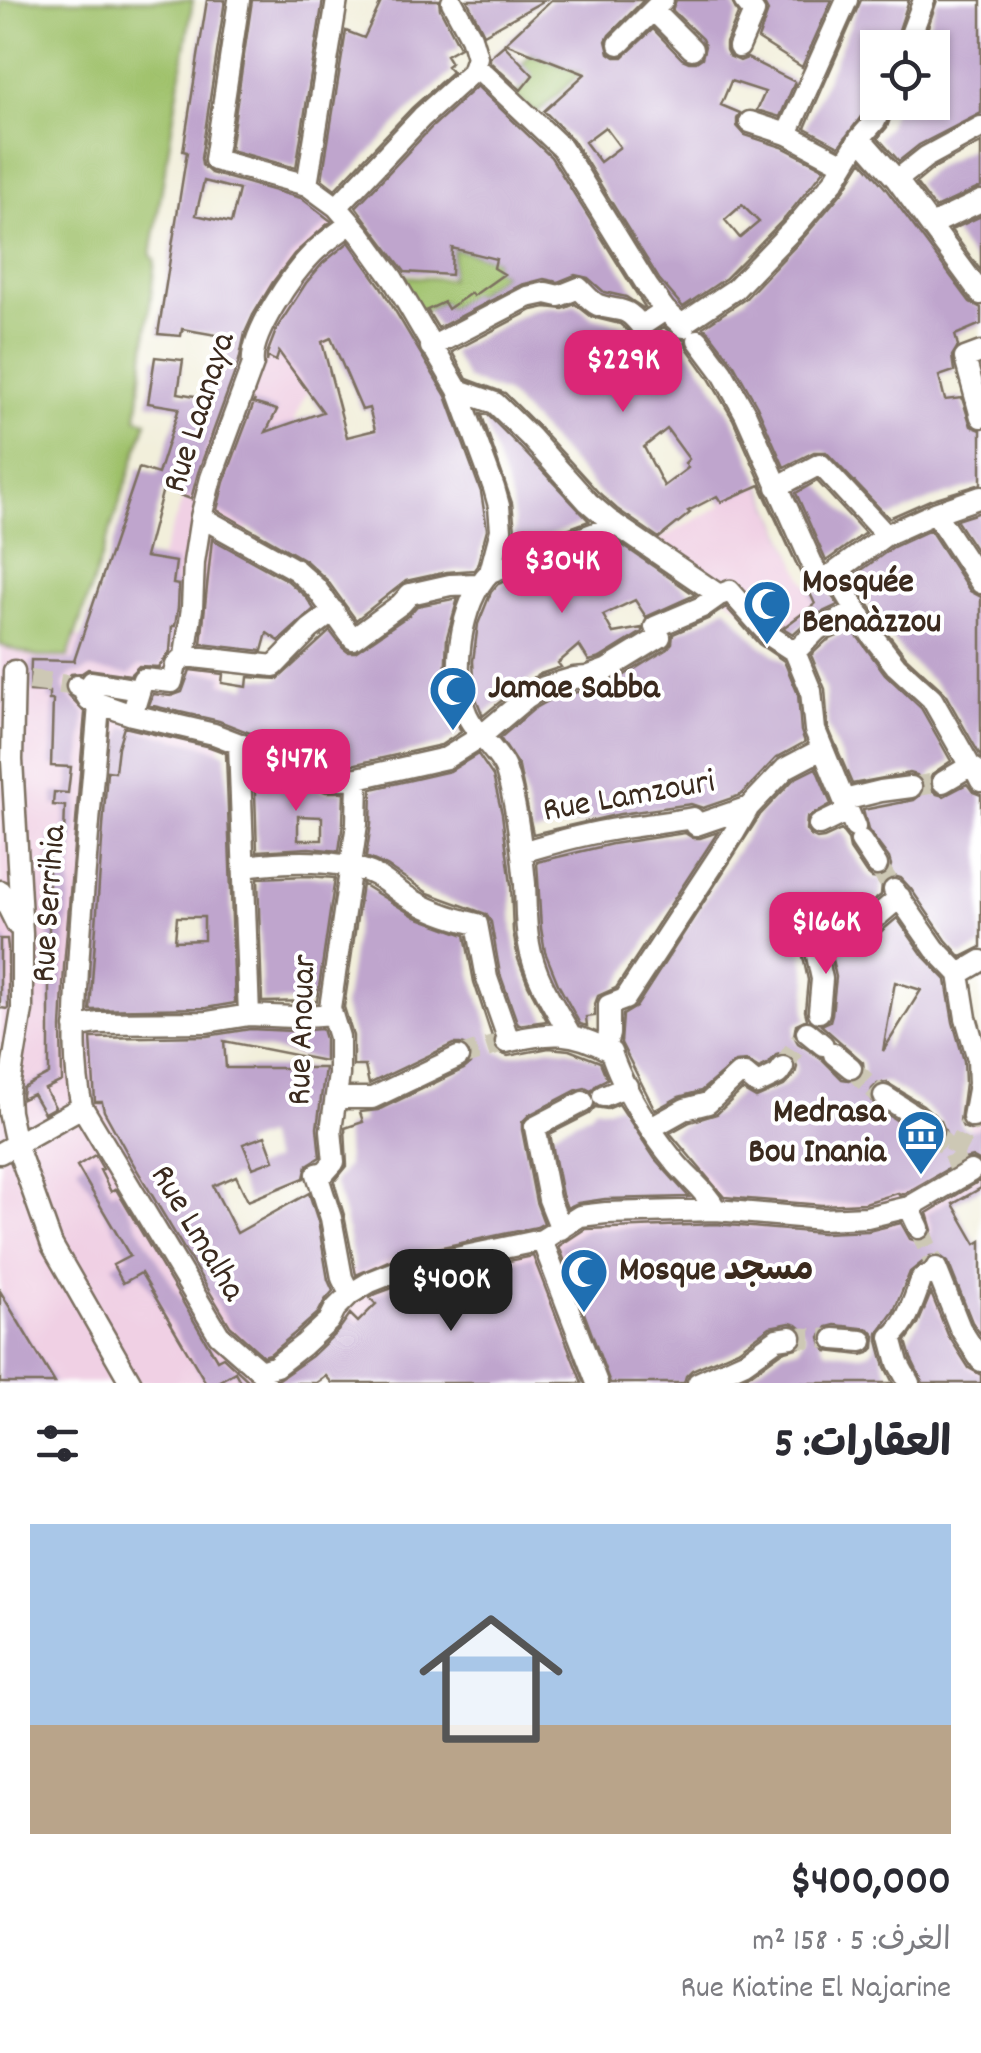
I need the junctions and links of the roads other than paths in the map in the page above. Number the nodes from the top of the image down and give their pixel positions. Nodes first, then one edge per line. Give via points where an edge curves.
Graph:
1 (239, 0) edge
2 (338, 0) edge
3 (744, 0) edge
4 (848, 0) edge
5 (924, 0) edge
6 (452, 2) dead end
7 (658, 5) edge
8 (913, 30) edge
9 (619, 44) dead end
10 (739, 47) dead end
11 (692, 49) dead end
12 (474, 68) junction
13 (875, 120) edge
14 (750, 122) dead end
15 (981, 128) edge
16 (787, 134) junction
17 (860, 138) junction
18 (844, 164) junction
19 (897, 180) junction
20 (307, 184) junction
21 (981, 201) edge
22 (344, 215) junction
23 (932, 225) junction
24 (981, 294) edge
25 (682, 326) junction
26 (431, 347) junction
27 (973, 355) edge
28 (458, 390) junction
29 (981, 417) edge
30 (777, 487) junction
31 (981, 497) edge
32 (935, 513) junction
33 (201, 517) junction
34 (614, 524) junction
35 (886, 535) junction
36 (834, 573) junction
37 (484, 578) junction
38 (981, 583) edge
39 (719, 595) junction
40 (334, 611) junction
41 (857, 612) junction
42 (794, 652) junction
43 (185, 656) junction
44 (15, 673) edge
45 (140, 690) junction
46 (88, 697) junction
47 (132, 715) junction
48 (480, 736) junction
49 (239, 744) junction
50 (822, 749) junction
51 (976, 774) edge
52 (358, 778) junction
53 (943, 782) tunnel mouth
54 (912, 787) tunnel mouth
55 (748, 807) junction
56 (852, 820) junction
57 (819, 825) dead end
58 (522, 852) junction
59 (245, 866) junction
60 (877, 866) tunnel mouth
61 (351, 867) junction
62 (0, 890) edge
63 (22, 934) junction
64 (981, 962) edge
65 (959, 974) junction
66 (332, 1014) junction
67 (249, 1015) junction
68 (76, 1026) junction
69 (570, 1034) junction
70 (605, 1048) junction
71 (458, 1057) tunnel mouth
72 (783, 1067) dead end
73 (851, 1068) tunnel mouth
74 (627, 1086) junction
75 (884, 1096) tunnel mouth
76 (336, 1098) junction
77 (82, 1107) junction
78 (976, 1116) edge
79 (651, 1128) junction
80 (932, 1132) tunnel mouth
81 (8, 1149) edge
82 (971, 1171) tunnel mouth
83 (909, 1208) junction
84 (716, 1210) junction
85 (919, 1228) tunnel mouth
86 (561, 1229) junction
87 (542, 1240) junction
88 (350, 1294) junction
89 (791, 1337) tunnel mouth
90 (834, 1339) tunnel mouth
91 (862, 1341) dead end
92 (981, 1361) edge
93 (263, 1377) edge
94 (131, 1383) edge
95 (597, 1383) edge
96 (698, 1383) edge
97 (908, 1383) edge

1 - 20 street via 214,160
2 - 20 street
3 - 10 street via 754,12
4 - 16 street
5 - 8 street
6 - 12 street via 477,53
7 - 9 street
7 - 11 street
12 - 22 street, Rue Laanaya via 422,117
12 - 25 street via 562,148 648,287
13 - 17 street
14 - 16 street
15 - 19 street
16 - 18 street
17 - 18 street
17 - 19 street
18 - 25 street via 735,289
19 - 23 street
20 - 22 street
21 - 23 street
22 - 26 street
22 - 33 street, Rue Laanaya via 268,314
23 - 24 street
25 - 26 street via 641,326 632,314 600,306 580,288 526,297
25 - 30 street via 722,372
26 - 28 street
27 - 29 street
28 - 34 street via 496,404
28 - 37 street via 499,506 502,530
30 - 35 street via 820,464
30 - 36 street via 819,579
31 - 32 street
32 - 35 street
32 - 38 street
33 - 40 street via 296,570
33 - 43 street, Rue Laanaya
34 - 37 street
34 - 39 street
35 - 36 street
36 - 41 street
37 - 40 street via 410,594 353,639
37 - 48 street via 460,632 459,666 466,712
39 - 42 street via 730,591
39 - 48 street via 655,627 660,637 618,664 544,687
40 - 43 street via 274,666
41 - 42 street via 818,630
41 - 51 street via 896,666 932,699
42 - 50 street via 811,691
43 - 45 street via 172,682 143,678
44 - 63 street via 12,760
45 - 46 street via 92,682
45 - 47 street
46 - 47 street
46 - 68 street, Rue Serrihia
47 - 49 street
48 - 52 street via 446,758
48 - 58 street via 505,766
49 - 52 street via 331,779
49 - 59 street
50 - 55 street via 786,768
50 - 56 street
51 - 53 street
52 - 61 street, Rue Anouar
54 - 56 street via 881,791
55 - 58 street, Rue Lamzouri via 696,825 693,818 623,828
55 - 70 street via 626,1000 610,1005
56 - 57 street
56 - 60 street
58 - 69 street via 528,945
59 - 61 street
59 - 67 street
61 - 66 street, Rue Anouar
61 - 69 street via 446,917 477,924 507,1041
62 - 63 street
63 - 81 street
64 - 65 street
65 - 73 street via 897,894 855,935 827,939 816,1035
65 - 78 street via 978,1059
66 - 67 street
66 - 76 street, Rue Anouar via 339,1037
67 - 68 street
68 - 77 street, Rue Serrihia
69 - 70 street
70 - 74 street
71 - 76 street via 372,1098
72 - 79 street via 757,1084 738,1075 708,1103
74 - 79 street
74 - 86 street via 534,1127
75 - 80 street
76 - 88 street, Rue Anouar via 334,1162 317,1174
77 - 81 street
77 - 93 street, Rue Lmalha via 219,1335
79 - 84 street
81 - 94 street via 52,1245
82 - 83 street
83 - 84 street via 822,1218
83 - 85 street
84 - 86 street via 606,1212 580,1216
86 - 87 street
87 - 88 street via 403,1269
87 - 95 street
88 - 93 street via 329,1321
89 - 96 street
90 - 91 street
92 - 97 street via 937,1269 922,1278 898,1332 888,1337

